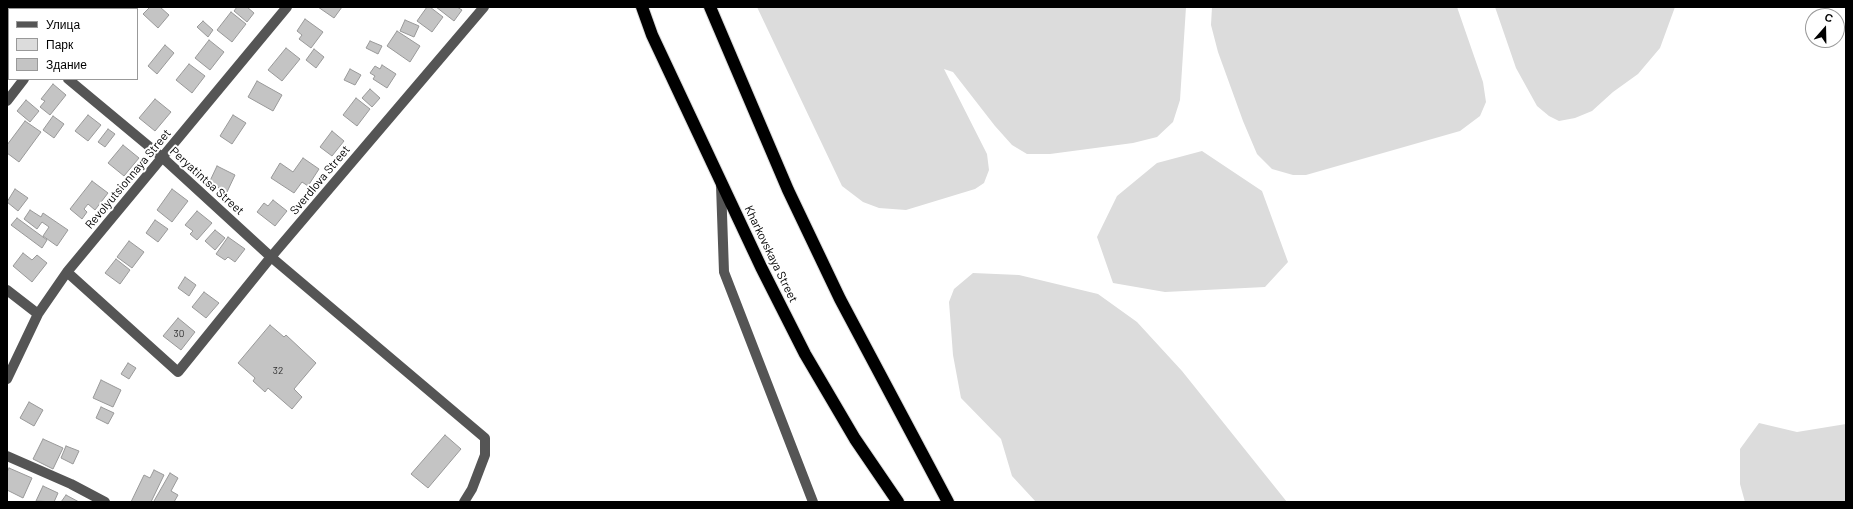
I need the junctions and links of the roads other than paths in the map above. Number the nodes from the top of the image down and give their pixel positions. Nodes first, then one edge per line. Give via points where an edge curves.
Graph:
1 (287, 7) edge
2 (484, 7) edge
3 (642, 7) edge
4 (710, 7) edge
5 (23, 80) edge
6 (69, 80) edge
7 (7, 101) edge
8 (163, 158) junction
9 (721, 182) junction
10 (271, 257) junction
11 (67, 272) junction
12 (7, 290) edge
13 (38, 314) junction
14 (7, 379) edge
15 (7, 456) edge
16 (105, 502) edge
17 (464, 502) edge
18 (813, 502) edge
19 (898, 502) edge
20 (948, 502) edge

1 - 8 street, Revolyutsionnaya Street
2 - 10 street, Sverdlova Street
3 - 9 highway, Kharkovskaya Street via 652,35
4 - 20 highway via 788,190 836,290
5 - 7 street
6 - 8 street, Peryatintsa Street
8 - 10 street, Peryatintsa Street
8 - 11 street, Revolyutsionnaya Street
9 - 18 street via 724,272
9 - 19 highway, Kharkovskaya Street via 805,354 855,439
10 - 11 street, Sverdlova Street via 178,372
10 - 17 street, Peryatintsa Street via 485,438 485,454 472,489
11 - 13 street, Revolyutsionnaya Street
12 - 13 street
13 - 14 street, Revolyutsionnaya Street
15 - 16 street

